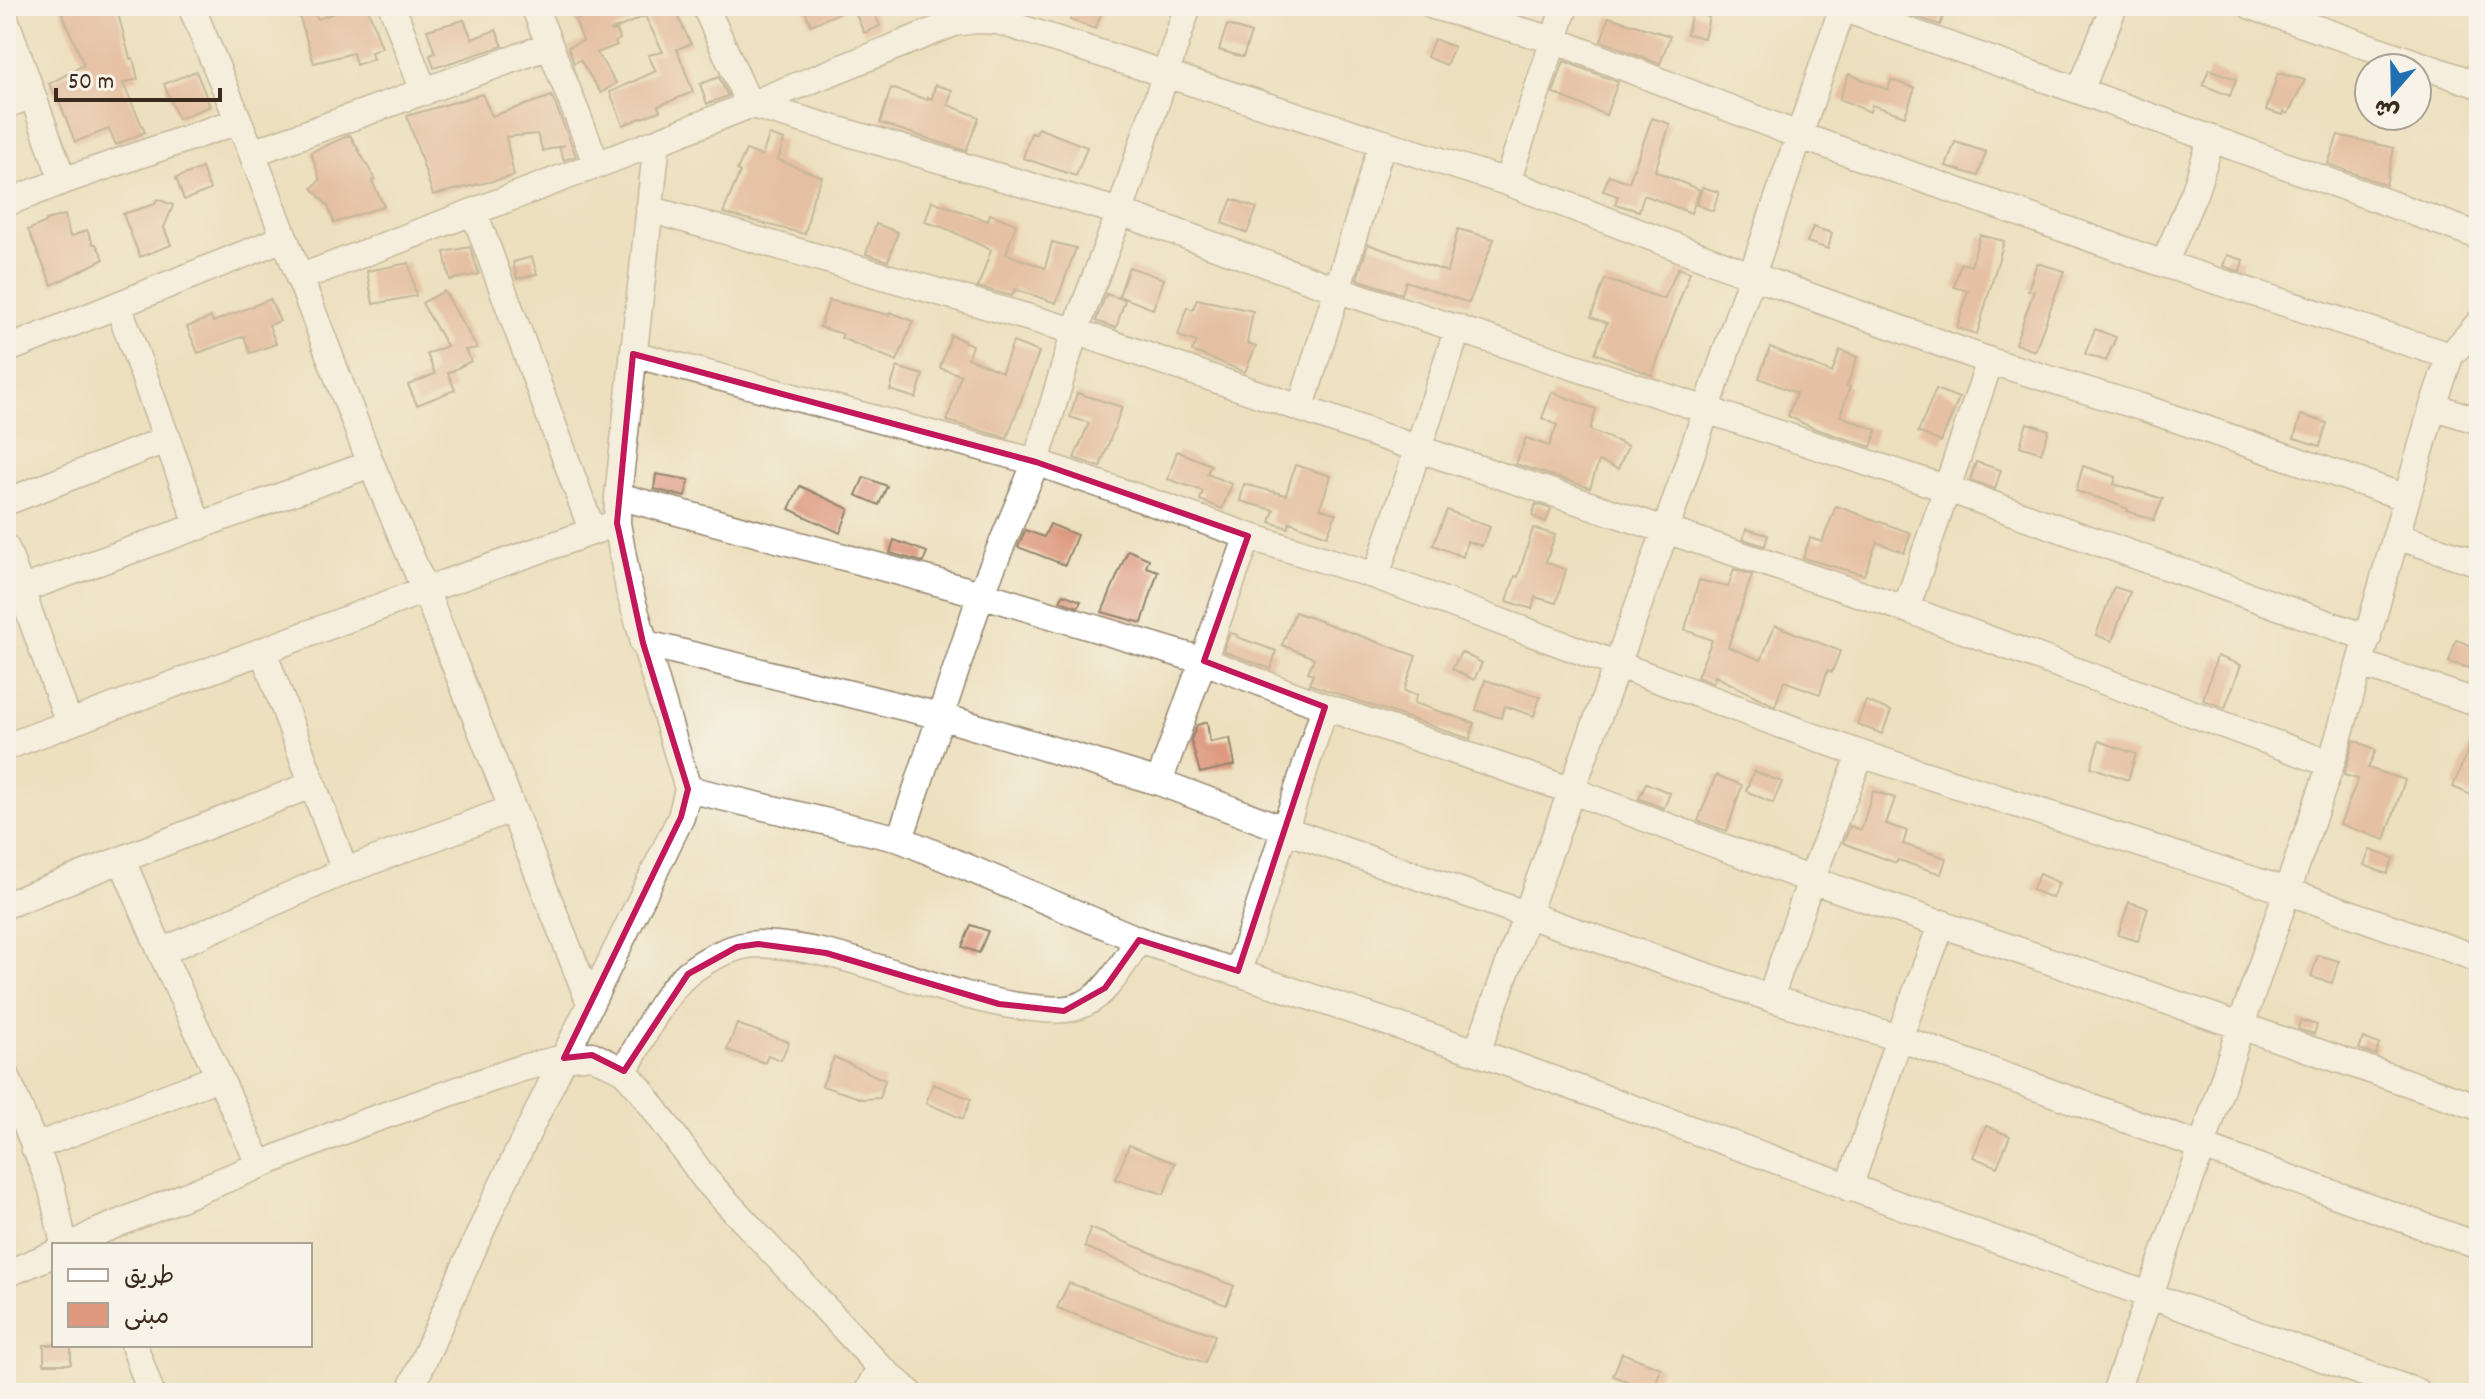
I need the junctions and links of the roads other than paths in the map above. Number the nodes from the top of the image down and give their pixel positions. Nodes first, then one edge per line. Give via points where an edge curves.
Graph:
1 (191, 6) edge
2 (392, 6) edge
3 (534, 6) edge
4 (705, 6) edge
5 (1188, 6) edge
6 (1433, 6) edge
7 (1565, 6) edge
8 (2114, 6) edge
9 (2251, 6) edge
10 (1840, 7) edge
11 (1001, 14) edge
12 (6, 21) edge
13 (1554, 40) junction
14 (549, 46) junction
15 (1167, 73) junction
16 (2479, 85) edge
17 (2080, 91) junction
18 (424, 92) junction
19 (32, 95) junction
20 (749, 104) junction
21 (6, 105) edge
22 (238, 121) junction
23 (1798, 135) junction
24 (2211, 140) junction
25 (657, 142) junction
26 (1382, 144) junction
27 (252, 153) junction
28 (597, 165) junction
29 (63, 181) junction
30 (1507, 182) junction
31 (6, 203) edge
32 (649, 209) junction
33 (474, 212) junction
34 (1120, 212) junction
35 (2479, 236) edge
36 (284, 238) junction
37 (2164, 264) junction
38 (1753, 276) junction
39 (299, 278) junction
40 (1339, 290) junction
41 (118, 305) junction
42 (2479, 323) edge
43 (1458, 328) junction
44 (1075, 331) junction
45 (6, 350) edge
46 (633, 354) junction
47 (2450, 356) junction
48 (1990, 361) junction
49 (2433, 406) junction
50 (1301, 407) junction
51 (1705, 409) junction
52 (2479, 421) edge
53 (168, 439) junction
54 (1419, 449) junction
55 (1036, 462) junction
56 (371, 464) junction
57 (1948, 489) junction
58 (618, 496) junction
59 (2407, 498) junction
60 (6, 502) edge
61 (604, 526) junction
62 (199, 527) junction
63 (1665, 532) junction
64 (1248, 536) junction
65 (2396, 536) junction
66 (6, 548) edge
67 (2479, 563) edge
68 (1376, 576) junction
69 (23, 589) junction
70 (425, 590) junction
71 (981, 594) junction
72 (1906, 609) junction
73 (2368, 638) junction
74 (643, 643) junction
75 (263, 651) junction
76 (1204, 661) junction
77 (1618, 664) junction
78 (2361, 664) junction
79 (2479, 703) edge
80 (1325, 707) junction
81 (940, 716) junction
82 (69, 723) junction
83 (6, 747) edge
84 (1861, 754) junction
85 (2331, 764) junction
86 (1159, 782) junction
87 (311, 785) junction
88 (688, 789) junction
89 (1573, 791) junction
90 (511, 809) junction
91 (1286, 830) junction
92 (900, 839) junction
93 (122, 860) junction
94 (345, 871) junction
95 (1811, 880) junction
96 (2287, 891) junction
97 (6, 905) edge
98 (1528, 915) junction
99 (1942, 923) junction
100 (1139, 940) junction
101 (161, 952) junction
102 (2479, 959) edge
103 (1238, 971) junction
104 (1770, 998) junction
105 (590, 1003) junction
106 (2241, 1025) junction
107 (1899, 1038) junction
108 (1477, 1052) junction
109 (564, 1058) junction
110 (624, 1071) junction
111 (6, 1075) edge
112 (219, 1077) junction
113 (2479, 1107) edge
114 (34, 1147) junction
115 (2202, 1147) junction
116 (260, 1165) junction
117 (1849, 1188) junction
118 (89, 1241) edge
119 (64, 1243) edge
120 (2479, 1246) edge
121 (52, 1255) edge
122 (6, 1274) edge
123 (2150, 1298) junction
124 (135, 1347) edge
125 (880, 1367) junction
126 (151, 1393) edge
127 (409, 1393) edge
128 (867, 1393) edge
129 (910, 1393) edge
130 (2115, 1393) edge
131 (2419, 1393) edge

1 - 22 street
2 - 18 street
3 - 14 street
4 - 20 street
5 - 15 street
6 - 13 street
7 - 13 street
8 - 17 street
9 - 16 street
10 - 17 street
10 - 23 street
11 - 15 street
11 - 20 street via 954,23
12 - 19 street
13 - 23 street
13 - 30 street
14 - 18 street
14 - 28 street
15 - 26 street
15 - 34 street
17 - 24 street
18 - 27 street
19 - 21 street
19 - 29 street
20 - 25 street
20 - 34 street
22 - 27 street
22 - 29 street
23 - 37 street
23 - 38 street
24 - 35 street
24 - 37 street
25 - 28 street
25 - 32 street
26 - 30 street
26 - 40 street
27 - 36 street
28 - 33 street
29 - 31 street
30 - 38 street
32 - 44 street
32 - 46 street
33 - 39 street
33 - 61 street
34 - 40 street
34 - 44 street
36 - 39 street
36 - 41 street
37 - 47 street
38 - 48 street
38 - 51 street
39 - 56 street
40 - 43 street
40 - 50 street
41 - 45 street
41 - 53 street
42 - 47 street
43 - 51 street
43 - 54 street
44 - 50 street
44 - 55 street
46 - 55 street
46 - 58 street
47 - 49 street
48 - 57 street
48 - 59 street
49 - 52 street
49 - 59 street
50 - 54 street
51 - 57 street
51 - 63 street
53 - 60 street
53 - 62 street
54 - 63 street
54 - 68 street
55 - 64 street
55 - 71 street
56 - 62 street
56 - 70 street
57 - 72 street
57 - 73 street
58 - 61 street
58 - 71 street
59 - 65 street
61 - 70 street
61 - 74 street
62 - 69 street
63 - 72 street
63 - 77 street
64 - 68 street
64 - 76 street
65 - 67 street
65 - 73 street
66 - 69 street
68 - 77 street
69 - 82 street
70 - 75 street
70 - 90 street
71 - 76 street
71 - 81 street
72 - 85 street
73 - 78 street
74 - 81 street
74 - 88 street
75 - 82 street
75 - 87 street
76 - 80 street
76 - 86 street
77 - 84 street
77 - 89 street
78 - 79 street
78 - 85 street
80 - 89 street
80 - 91 street
81 - 86 street
81 - 92 street
82 - 83 street
84 - 95 street
84 - 96 street
85 - 96 street
86 - 91 street
87 - 93 street
87 - 94 street
88 - 92 street
88 - 105 street via 681,817
89 - 95 street
89 - 98 street
90 - 94 street
90 - 105 street
91 - 98 street
91 - 103 street
92 - 100 street
93 - 97 street
93 - 101 street
94 - 101 street
95 - 99 street
95 - 104 street
96 - 102 street
96 - 106 street
98 - 104 street
98 - 108 street
99 - 106 street
99 - 107 street
100 - 103 street
100 - 110 street via 1105,988 1087,1003 1064,1011 999,1004 826,953 758,944 737,947 688,974 671,991
101 - 112 street
103 - 108 street
104 - 107 street
105 - 109 street
106 - 113 street
106 - 115 street
107 - 115 street
107 - 117 street
108 - 117 street
109 - 110 street via 592,1055
109 - 116 street via 375,1119
109 - 127 street
110 - 125 street via 705,1179
111 - 114 street
112 - 114 street
112 - 116 street
114 - 119 street via 52,1189
115 - 120 street
115 - 123 street
116 - 118 street
117 - 123 street
121 - 122 street
123 - 130 street
123 - 131 street
124 - 126 street
125 - 128 street
125 - 129 street

